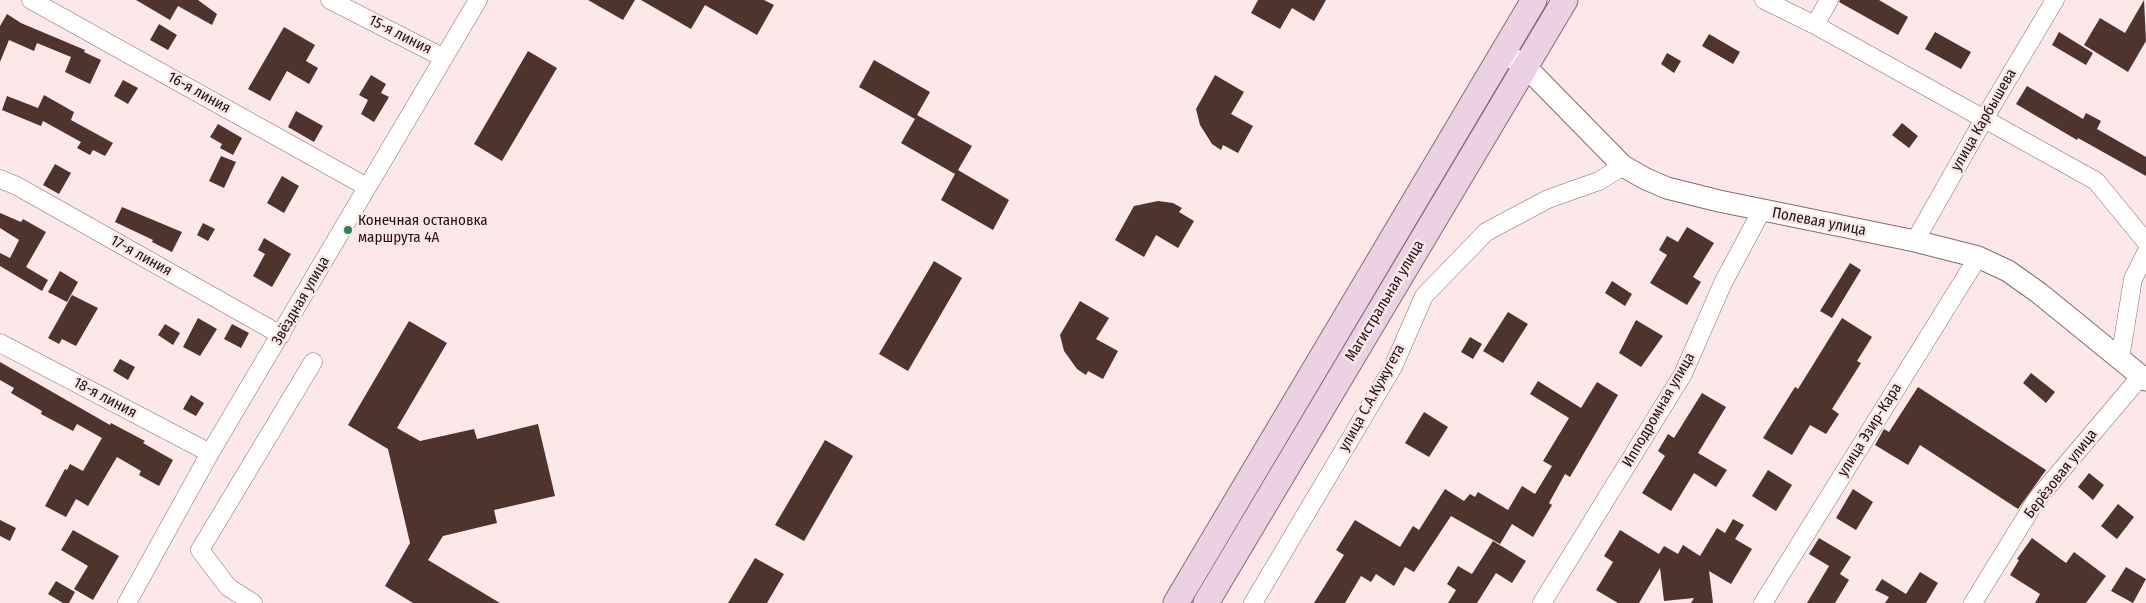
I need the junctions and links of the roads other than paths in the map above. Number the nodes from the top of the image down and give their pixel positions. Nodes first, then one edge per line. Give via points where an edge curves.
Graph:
1 (31, 0) edge
2 (330, 0) edge
3 (478, 0) edge
4 (1534, 0) edge
5 (1565, 0) edge
6 (1764, 0) edge
7 (1829, 0) edge
8 (2055, 0) edge
9 (1815, 25) junction
10 (1503, 52) junction
11 (442, 57) junction
12 (1525, 66) junction
13 (1984, 118) junction
14 (1623, 166) junction
15 (0, 179) edge
16 (367, 186) junction
17 (1762, 210) junction
18 (1915, 241) junction
19 (2146, 242) edge
20 (2146, 253) edge
21 (1978, 256) junction
22 (281, 335) junction
23 (0, 344) edge
24 (2120, 359) junction
25 (313, 362) dead end
26 (2144, 378) edge
27 (210, 453) junction
28 (127, 603) edge
29 (254, 603) edge
30 (1176, 603) edge
31 (1206, 603) edge
32 (1253, 603) edge
33 (1542, 603) edge
34 (1763, 603) edge
35 (1973, 603) edge

1 - 16 street, 16-я линия
2 - 11 street, 15-я линия
3 - 11 street, Звёздная улица
4 - 10 main road, Магистральная улица
5 - 12 main road, Магистральная улица
6 - 9 street
7 - 9 street
8 - 13 street, улица Карбышева
9 - 13 street
10 - 12 street, Полевая улица
10 - 30 main road, Магистральная улица
11 - 16 street, Звёздная улица
12 - 14 street, Полевая улица
12 - 31 main road, Магистральная улица
13 - 18 street, улица Карбышева
13 - 19 street via 2096,182
14 - 17 street, Полевая улица via 1667,188
14 - 32 street, улица С.А.Кужугета via 1599,181 1548,199 1486,232 1424,296 1393,367
15 - 22 street, 17-я линия
16 - 22 street, Звёздная улица
17 - 18 street, Полевая улица
17 - 33 street, Ипподромная улица via 1723,283 1683,374
18 - 21 street, Полевая улица
20 - 24 street via 2132,279
21 - 24 street, Полевая улица via 2040,293
21 - 34 street, улица Эзир-Кара
22 - 27 street, Звёздная улица
23 - 27 street, 18-я линия
24 - 26 street, Полевая улица
25 - 29 street via 200,550 228,587
26 - 35 street, Берёзовая улица via 2037,499
27 - 28 street, Звёздная улица

